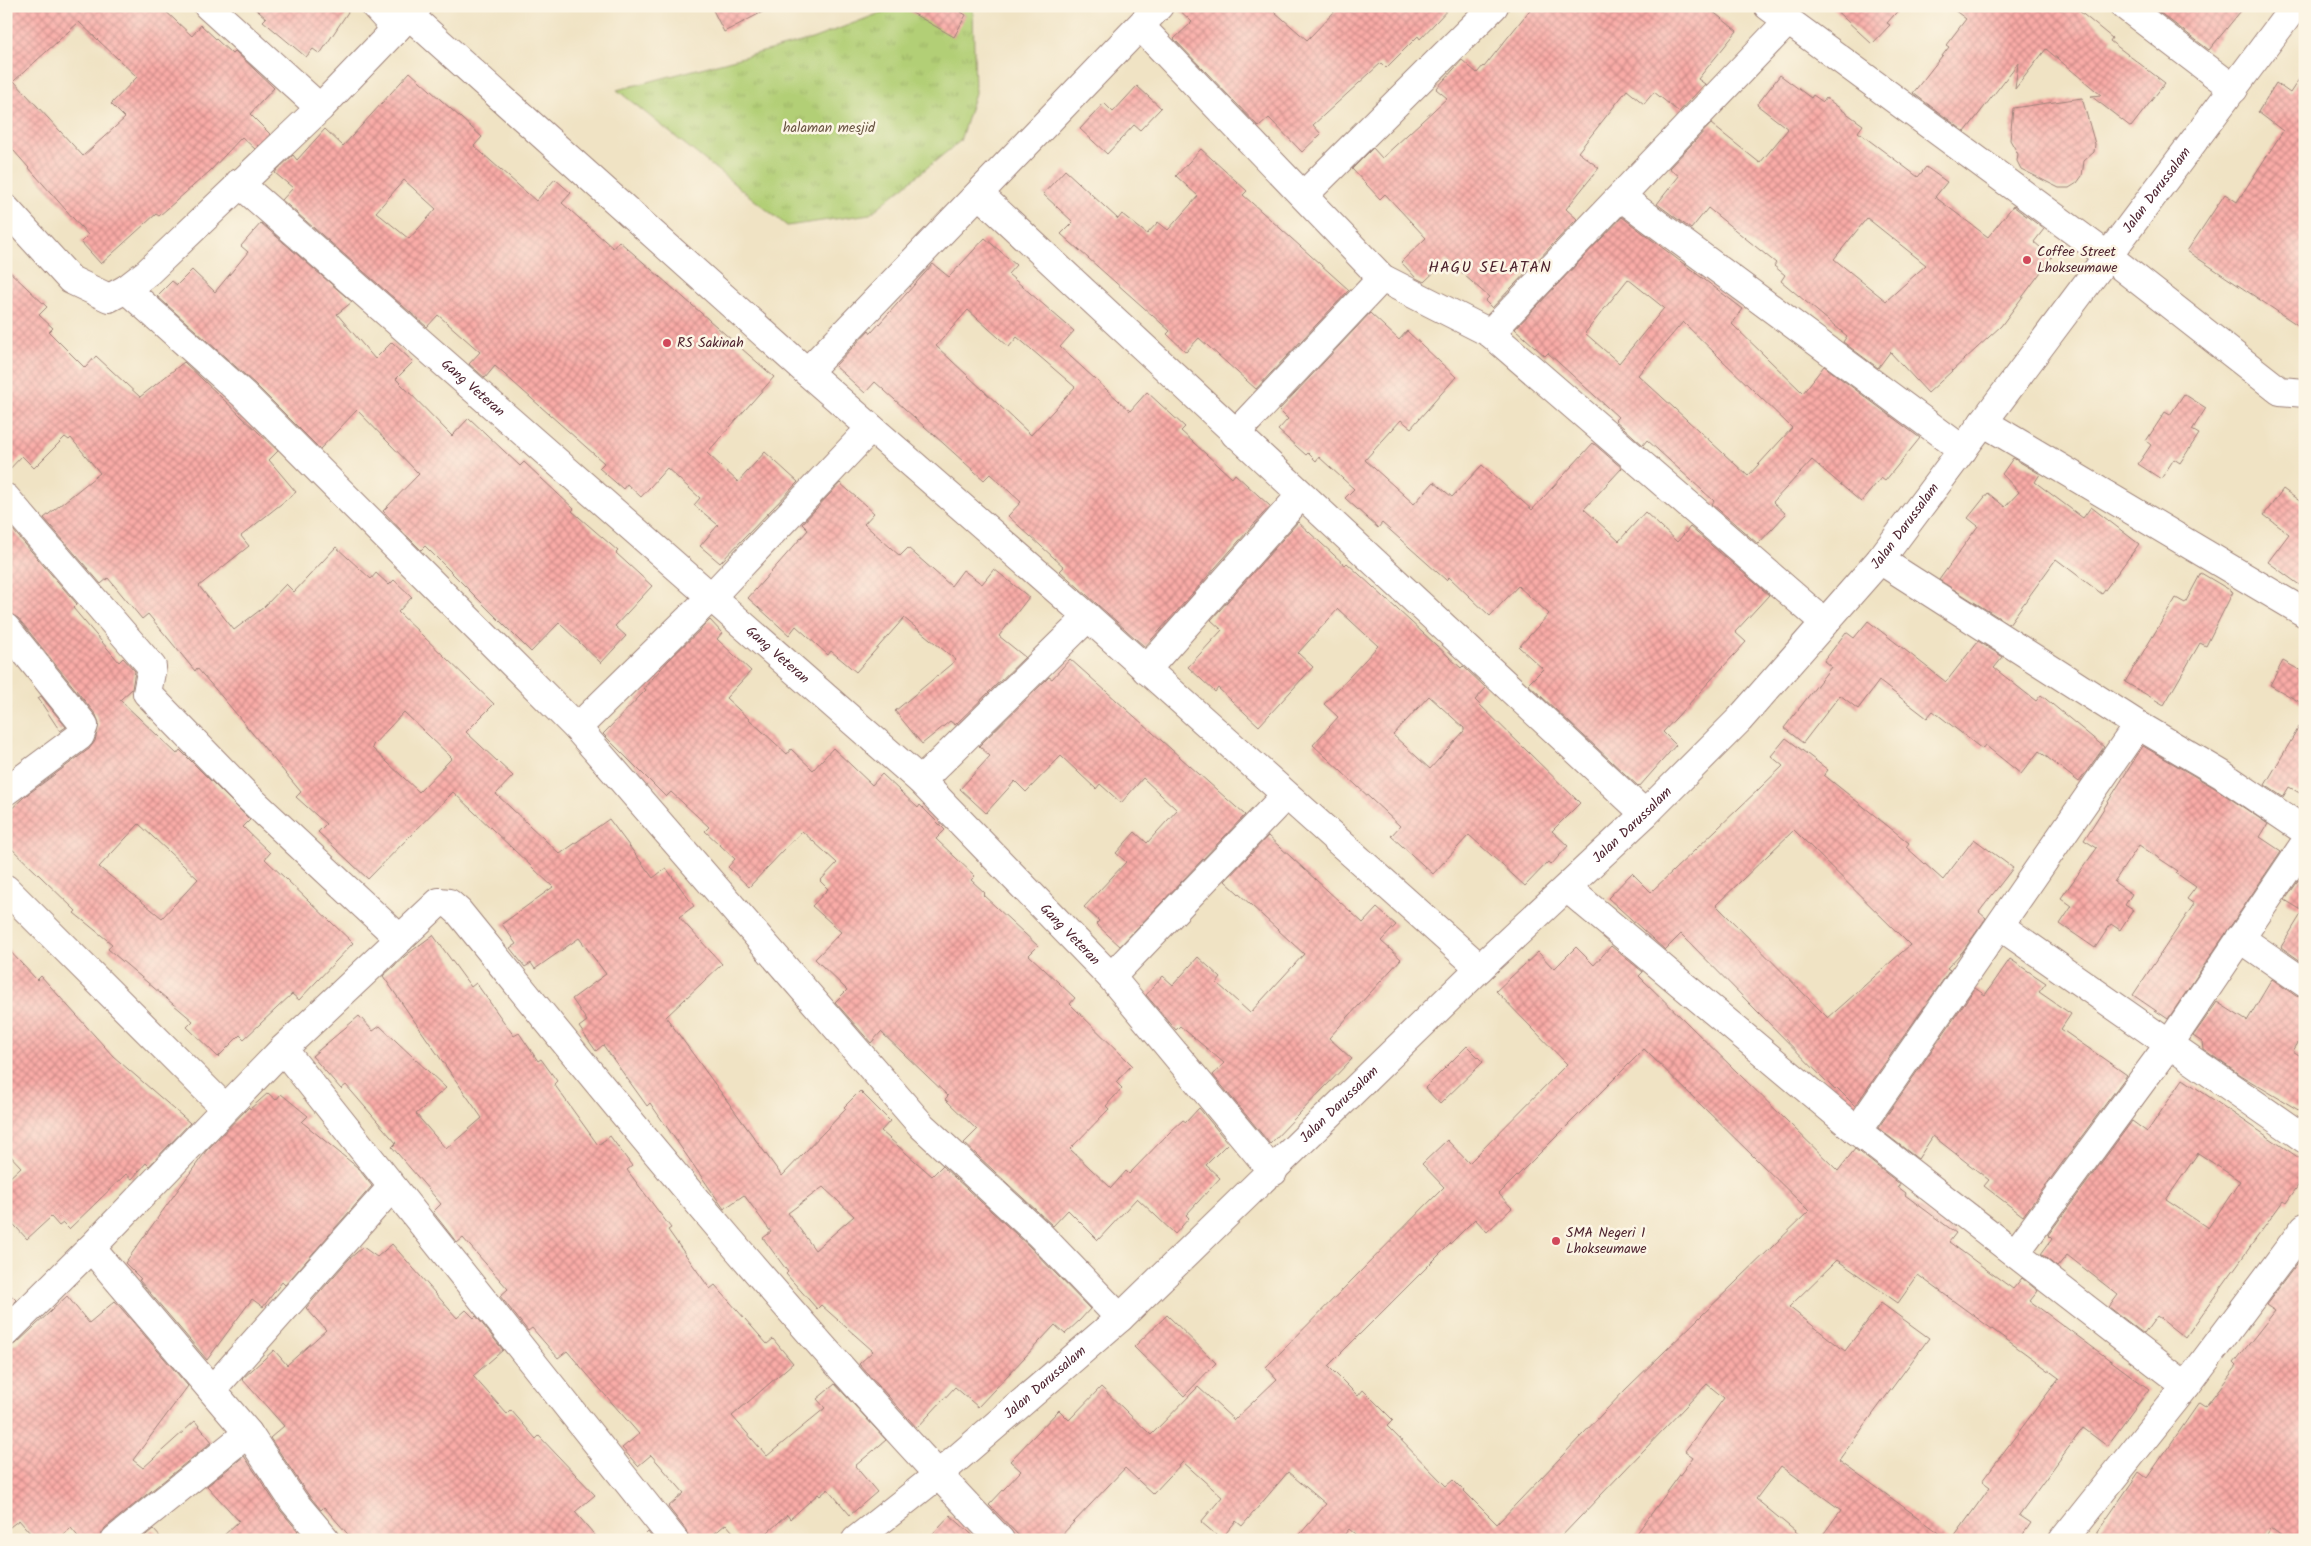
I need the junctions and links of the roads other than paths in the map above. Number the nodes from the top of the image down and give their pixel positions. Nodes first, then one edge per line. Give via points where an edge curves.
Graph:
1 (208, 6) edge
2 (375, 6) edge
3 (1159, 6) edge
4 (1494, 6) edge
5 (2125, 6) edge
6 (1778, 14) edge
7 (408, 17) edge
8 (2296, 18) edge
9 (1140, 27) junction
10 (2234, 89) junction
11 (320, 108) junction
12 (239, 183) junction
13 (979, 194) junction
14 (1304, 195) junction
15 (1621, 198) junction
16 (6, 209) edge
17 (2109, 258) junction
18 (1382, 278) junction
19 (126, 289) junction
20 (1490, 333) junction
21 (807, 372) junction
22 (2305, 393) edge
23 (1983, 422) junction
24 (871, 428) junction
25 (1235, 434) junction
26 (1963, 450) junction
27 (1301, 496) junction
28 (6, 498) edge
29 (1880, 560) junction
30 (710, 597) junction
31 (2305, 613) edge
32 (1088, 617) junction
33 (1824, 622) junction
34 (6, 628) edge
35 (1146, 670) junction
36 (2138, 725) junction
37 (577, 728) junction
38 (920, 782) junction
39 (6, 791) edge
40 (1285, 796) junction
41 (1645, 814) junction
42 (2305, 831) edge
43 (2305, 843) edge
44 (6, 888) edge
45 (1567, 888) junction
46 (2000, 926) junction
47 (2240, 938) junction
48 (400, 939) junction
49 (1480, 968) junction
50 (1111, 977) junction
51 (2305, 983) edge
52 (2170, 1043) junction
53 (283, 1049) junction
54 (225, 1108) junction
55 (1857, 1131) junction
56 (2305, 1139) edge
57 (1273, 1172) junction
58 (392, 1187) junction
59 (2305, 1228) edge
60 (92, 1248) junction
61 (2016, 1252) junction
62 (1120, 1318) junction
63 (6, 1332) edge
64 (2186, 1386) junction
65 (212, 1390) junction
66 (248, 1433) junction
67 (938, 1475) junction
68 (116, 1540) edge
69 (326, 1540) edge
70 (674, 1540) edge
71 (856, 1540) edge
72 (1000, 1540) edge
73 (2063, 1540) edge

1 - 11 street
2 - 7 street
3 - 9 street
4 - 14 street
5 - 10 street
6 - 15 street
6 - 17 street
7 - 11 street
7 - 21 street
8 - 10 street, Jalan Darussalam
9 - 13 street
9 - 14 street
10 - 17 street, Jalan Darussalam
11 - 12 street
12 - 19 street via 148,272
12 - 30 street, Gang Veteran
13 - 21 street
13 - 25 street
14 - 18 street
15 - 20 street
15 - 26 street
16 - 19 street via 71,280 109,298
17 - 22 street via 2280,391
17 - 23 street, Jalan Darussalam
18 - 20 street
18 - 25 street
19 - 37 street via 244,395
20 - 33 street
21 - 24 street
23 - 26 street, Jalan Darussalam
23 - 31 street
24 - 30 street
24 - 32 street
25 - 27 street
26 - 29 street, Jalan Darussalam
27 - 35 street
27 - 41 street
28 - 48 street via 152,667 147,693 246,795
29 - 33 street, Jalan Darussalam
29 - 36 street
30 - 37 street
30 - 38 street, Gang Veteran
32 - 35 street
32 - 38 street
33 - 41 street, Jalan Darussalam via 1739,720
34 - 39 street via 84,725 80,736
35 - 40 street
36 - 42 street via 2221,774
36 - 46 street
37 - 62 street via 922,1126 1040,1235
38 - 50 street, Gang Veteran
40 - 49 street
40 - 50 street
41 - 45 street, Jalan Darussalam
43 - 47 street
44 - 54 street
45 - 49 street, Jalan Darussalam
45 - 55 street
46 - 52 street
46 - 55 street
47 - 51 street
47 - 52 street
48 - 53 street
48 - 67 street via 439,902 449,903 459,912 697,1203
49 - 57 street, Jalan Darussalam
50 - 57 street, Gang Veteran
52 - 56 street
52 - 61 street
53 - 54 street
53 - 58 street
54 - 60 street
55 - 61 street
57 - 62 street, Jalan Darussalam
58 - 65 street
58 - 70 street
59 - 64 street
60 - 63 street
60 - 65 street
61 - 64 street
62 - 67 street, Jalan Darussalam
64 - 73 street
65 - 66 street
66 - 68 street
66 - 69 street via 294,1502
67 - 71 street, Jalan Darussalam
67 - 72 street

